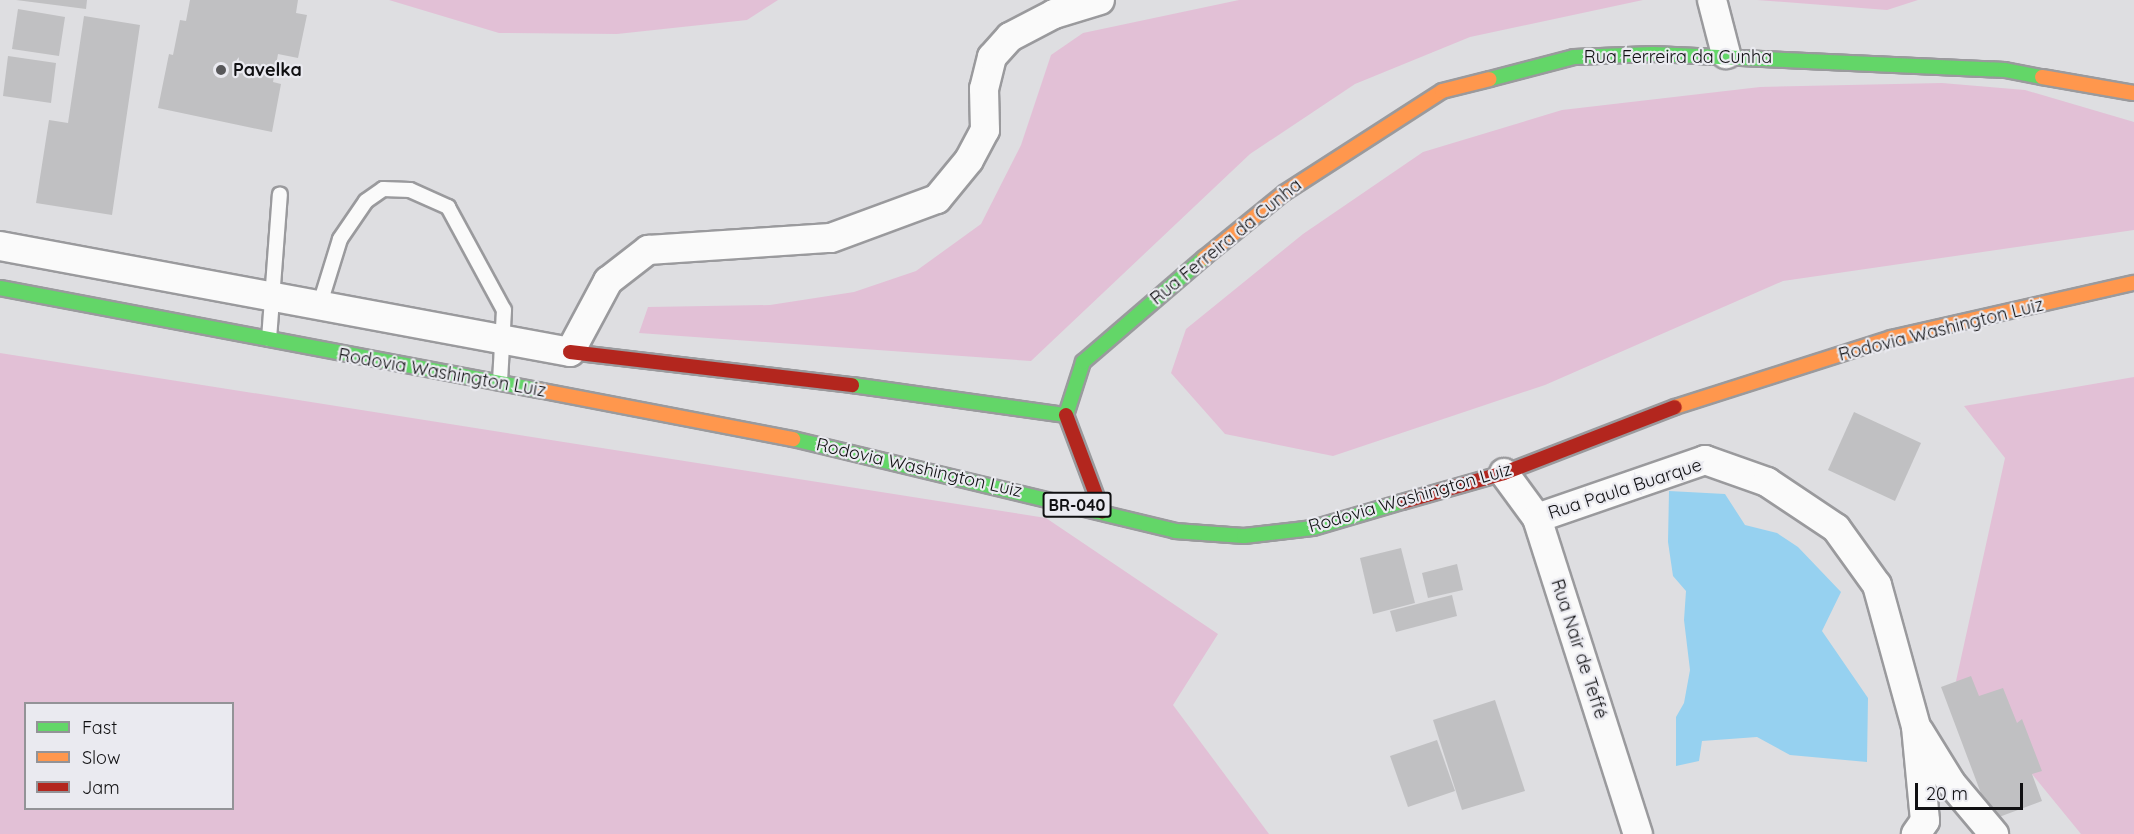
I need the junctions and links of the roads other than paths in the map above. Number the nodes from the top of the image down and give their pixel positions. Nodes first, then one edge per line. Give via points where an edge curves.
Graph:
1 (1101, 0) edge
2 (1712, 0) edge
3 (1726, 54) junction
4 (2134, 93) edge
5 (280, 194) dead end
6 (0, 246) edge
7 (2134, 283) edge
8 (0, 288) edge
9 (273, 299) junction
10 (319, 308) junction
11 (269, 341) junction
12 (502, 342) junction
13 (570, 352) junction
14 (500, 382) junction
15 (1066, 415) junction
16 (1504, 473) junction
17 (1102, 511) junction
18 (1537, 518) junction
19 (1916, 727) junction
20 (1638, 834) edge
21 (1916, 834) edge
22 (1994, 834) edge

1 - 13 street via 1045,19 1010,37 992,57 984,89 985,130 969,160 937,199 831,238 648,250 608,280
2 - 3 street
3 - 4 main road, Rua Ferreira da Cunha via 2005,70
3 - 15 main road, Rua Ferreira da Cunha via 1574,57 1442,91 1284,193 1180,276 1083,362
5 - 9 lane
6 - 9 street
7 - 16 main road, Rodovia Washington Luiz / BR-040 via 1891,338 1657,413
8 - 11 main road, Rodovia Washington Luiz / BR-040
9 - 10 street
9 - 11 lane
10 - 12 street
10 - 12 lane via 340,239 366,201 383,189 410,190 448,207 504,310
11 - 14 main road, Rodovia Washington Luiz / BR-040
12 - 13 street
12 - 14 lane
13 - 15 main road via 804,378
14 - 17 main road, Rodovia Washington Luiz / BR-040 via 768,433
15 - 17 main road
16 - 17 main road, Rodovia Washington Luiz / BR-040 via 1313,528 1244,536 1175,531
16 - 18 street, Rua Nair de Teffé
18 - 19 street, Rua Paula Buarque via 1705,460 1767,482 1836,528 1877,585
18 - 20 street, Rua Nair de Teffé
19 - 21 street, Rua Paula Buarque via 1925,821
19 - 22 street via 1951,783

